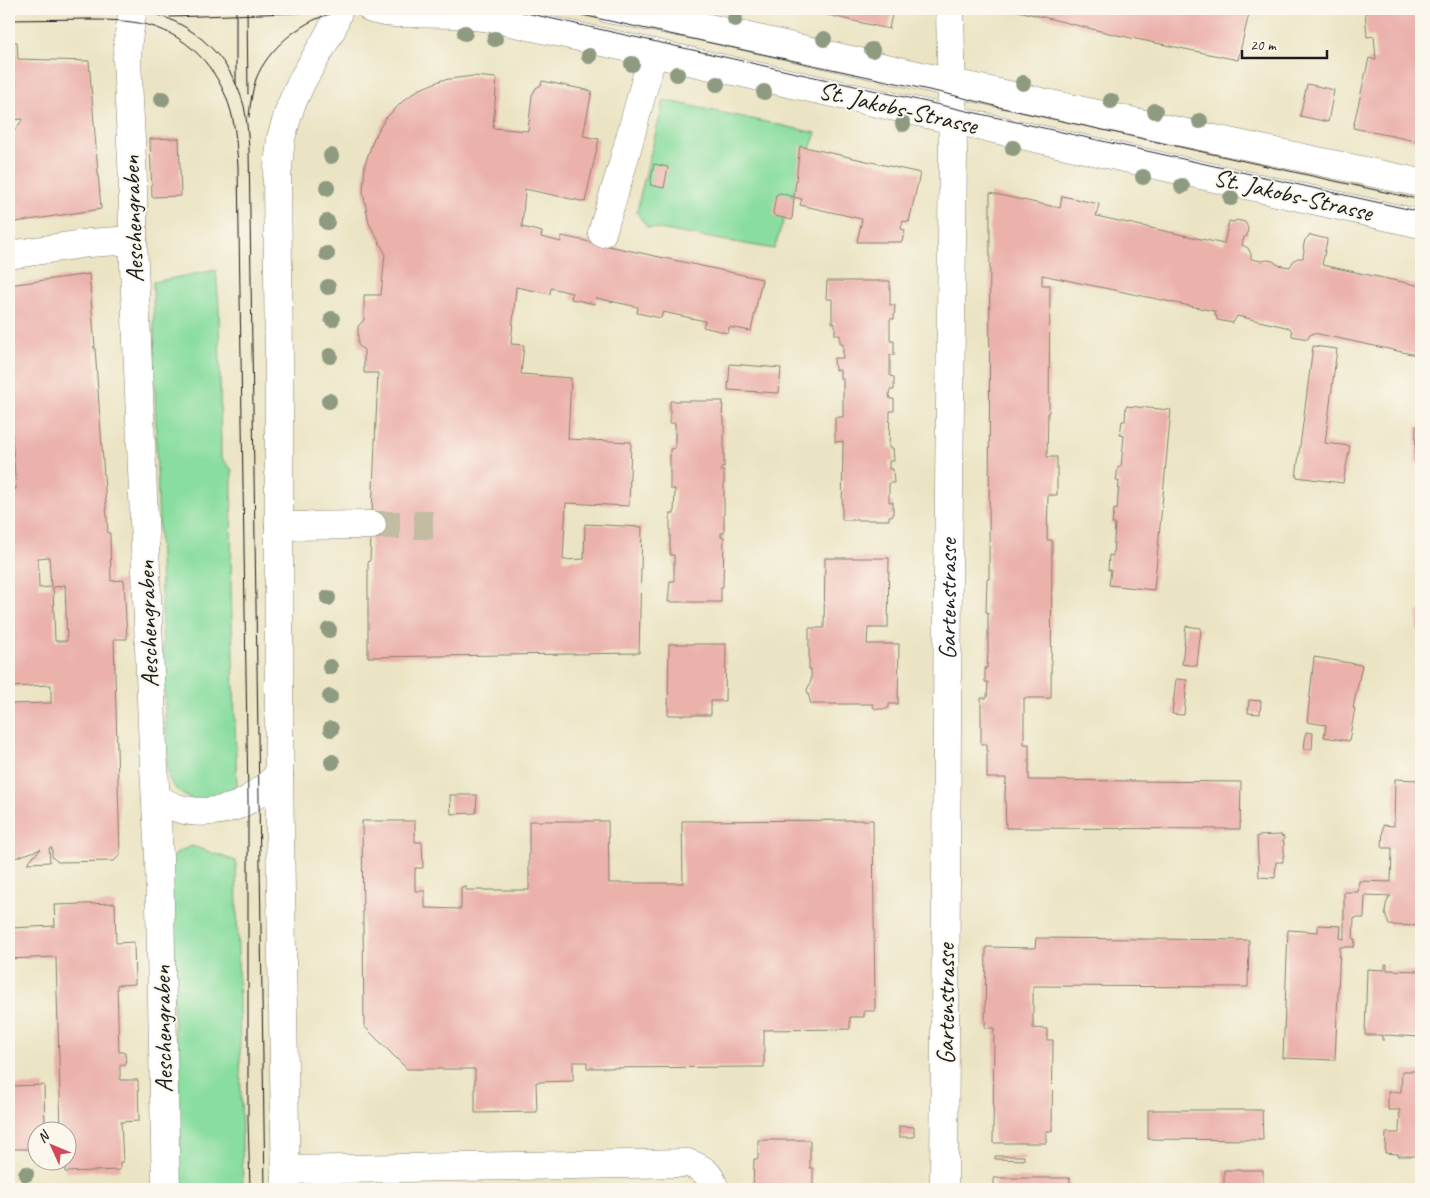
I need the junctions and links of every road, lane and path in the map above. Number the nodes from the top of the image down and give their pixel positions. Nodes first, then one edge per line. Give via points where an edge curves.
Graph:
1 (133, 9) edge
2 (339, 9) edge
3 (372, 9) edge
4 (950, 9) edge
5 (617, 10) edge
6 (653, 53) junction
7 (952, 83) junction
8 (952, 120) junction
9 (1421, 183) edge
10 (1421, 224) edge
11 (602, 233) dead end
12 (133, 240) junction
13 (9, 256) edge
14 (372, 525) tunnel mouth
15 (279, 526) junction
16 (279, 775) junction
17 (156, 798) junction
18 (285, 1180) edge
19 (166, 1189) edge
20 (715, 1189) edge
21 (944, 1189) edge

1 - 12 main road, Aeschengraben via 127,59
2 - 15 main road via 332,29 291,105 281,138 277,177
3 - 6 main road, St. Jakobs-Strasse via 396,13 474,15
4 - 7 main road, Gartenstrasse
5 - 7 main road, St. Jakobs-Strasse
6 - 8 main road, St. Jakobs-Strasse
6 - 11 main road
7 - 8 main road, Gartenstrasse
7 - 9 main road, St. Jakobs-Strasse
8 - 10 main road, St. Jakobs-Strasse
8 - 21 main road, Gartenstrasse
12 - 13 main road via 89,243
12 - 17 main road, Aeschengraben
14 - 15 main road
15 - 16 main road
16 - 17 main road via 248,800 233,807 189,811
16 - 18 main road
17 - 19 main road, Aeschengraben
18 - 20 main road via 688,1163 709,1174

